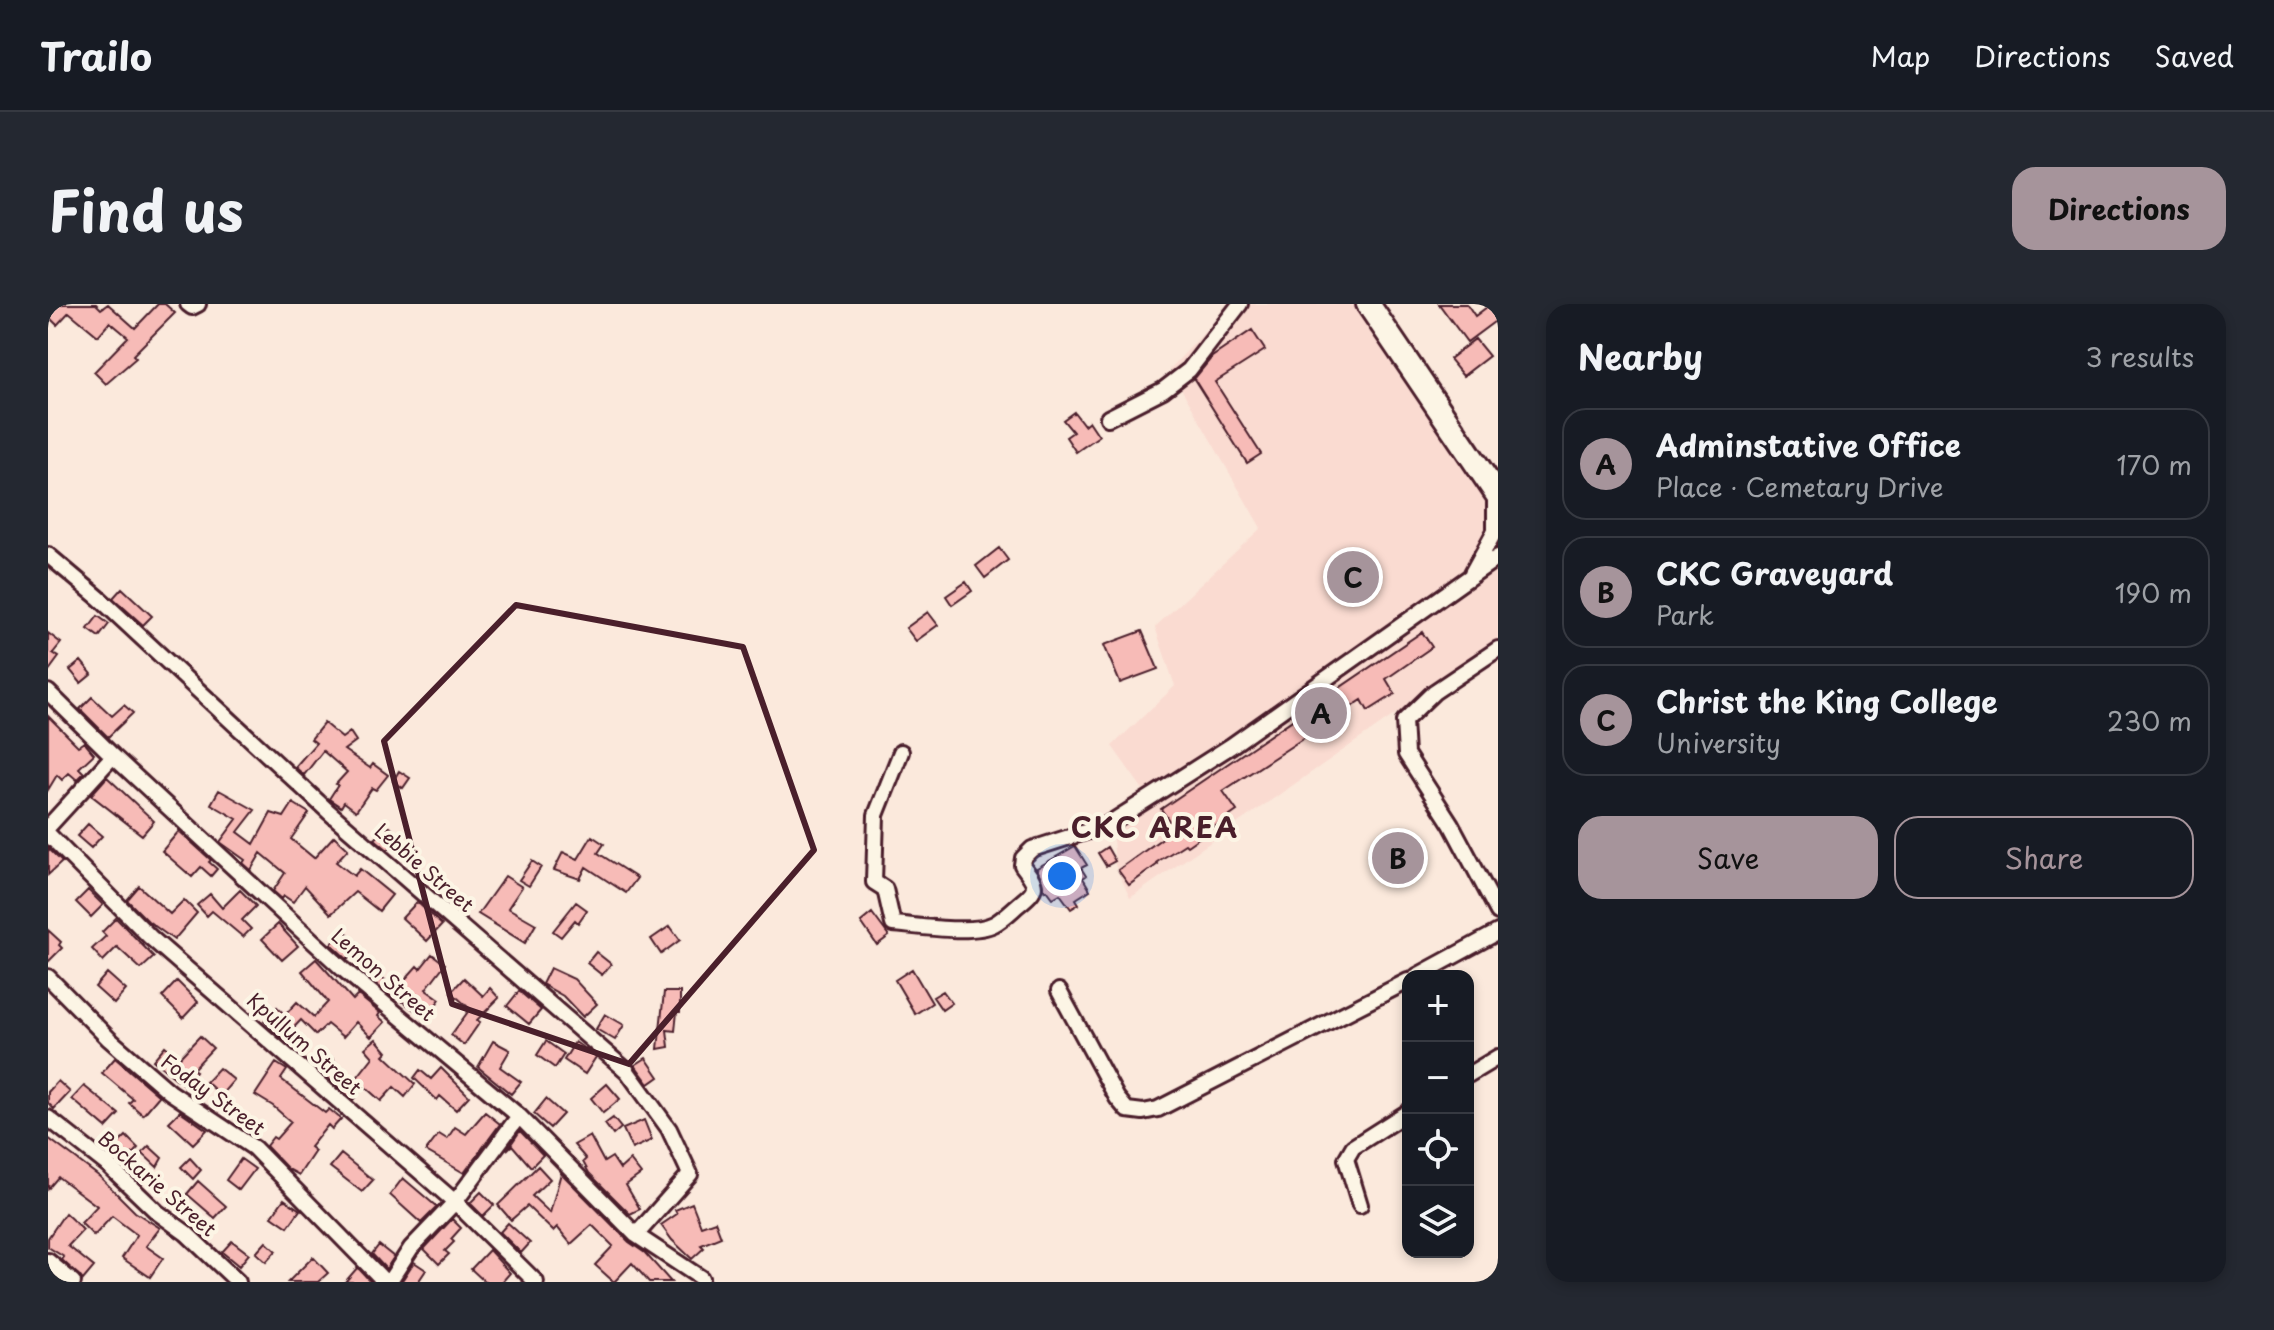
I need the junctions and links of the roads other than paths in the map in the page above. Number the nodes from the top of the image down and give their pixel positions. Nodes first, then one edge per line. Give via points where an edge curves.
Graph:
1 (188, 304) edge
2 (198, 304) edge
3 (1240, 304) edge
4 (1368, 304) edge
5 (1108, 418) dead end
6 (1497, 494) edge
7 (48, 555) edge
8 (1498, 557) edge
9 (1470, 577) junction
10 (1498, 649) edge
11 (48, 692) edge
12 (901, 752) dead end
13 (113, 756) junction
14 (48, 827) edge
15 (48, 834) edge
16 (1498, 912) edge
17 (1498, 932) edge
18 (1428, 970) edge
19 (48, 977) edge
20 (1402, 984) edge
21 (1059, 991) dead end
22 (1498, 1057) edge
23 (1474, 1071) edge
24 (1405, 1114) edge
25 (519, 1116) junction
26 (48, 1118) edge
27 (455, 1202) junction
28 (1360, 1205) dead end
29 (636, 1235) junction
30 (48, 1261) edge
31 (701, 1278) dead end
32 (73, 1282) edge
33 (238, 1282) edge
34 (387, 1282) edge
35 (536, 1282) edge

1 - 2 street
3 - 5 street via 1189,370
4 - 6 main road
6 - 9 street via 1495,531
7 - 29 street, Lebbie Street via 329,812 627,1071 669,1129 690,1174
8 - 9 street
9 - 12 street via 1231,746 1107,825 1032,849 1022,865 1035,887 993,925 893,924 885,889 874,882 876,815
10 - 16 street via 1434,692 1404,721 1406,754
11 - 13 street, Lemon Street
13 - 14 street
13 - 25 street, Lemon Street via 343,969
15 - 27 street, Kpullum Street via 150,937
17 - 18 street
19 - 34 street, Foday Street via 170,1092 254,1148
20 - 21 street via 1143,1112 1127,1110 1117,1098
22 - 23 street
24 - 28 street via 1353,1147 1346,1159
25 - 27 street
25 - 29 street, Lemon Street
26 - 33 street, Bockarie Street
27 - 34 street
27 - 35 street, Kpullum Street
29 - 31 street, Lemon Street
30 - 32 street

